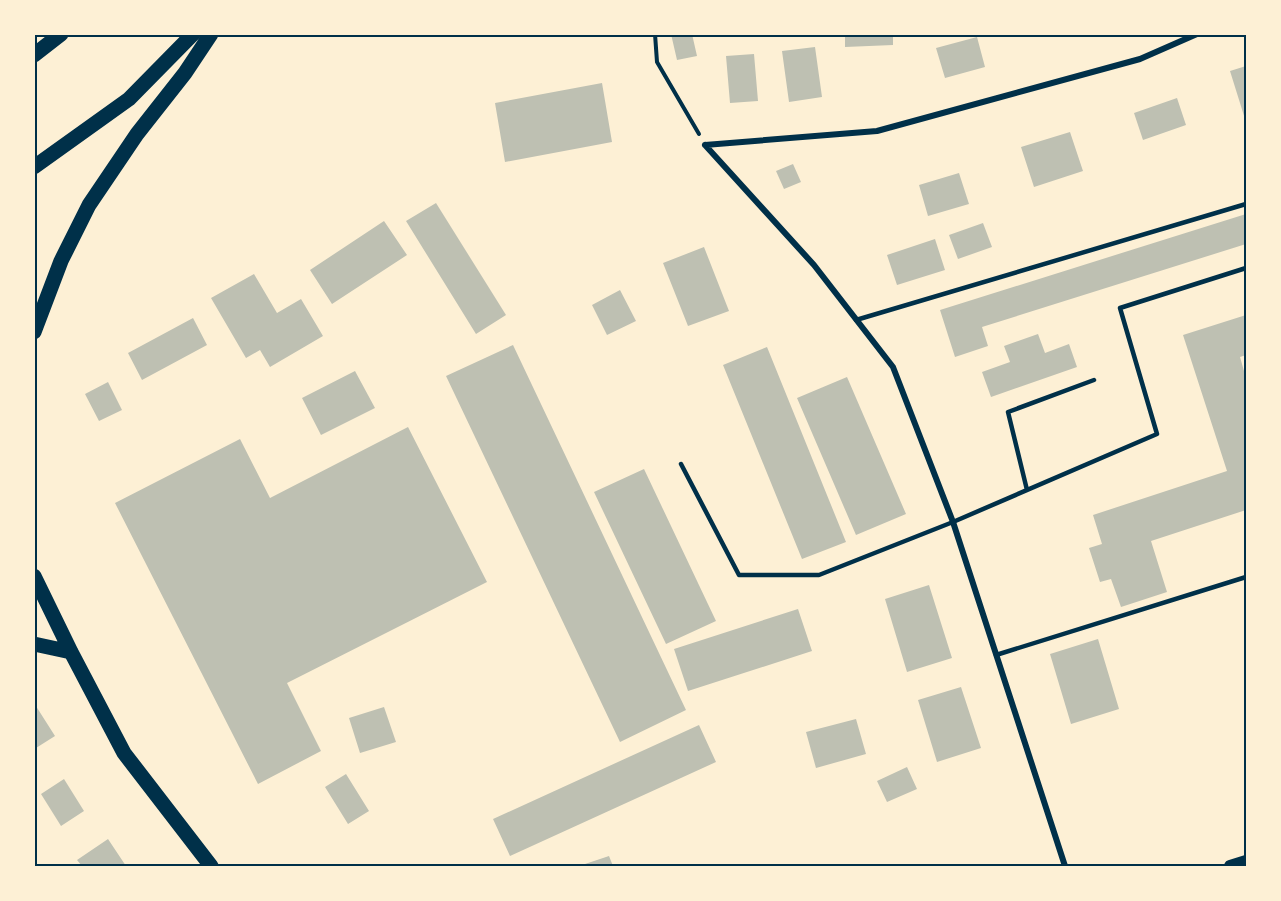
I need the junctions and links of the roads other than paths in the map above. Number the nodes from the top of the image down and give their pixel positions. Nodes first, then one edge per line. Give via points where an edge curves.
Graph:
1 (61, 34) edge
2 (194, 34) edge
3 (211, 34) edge
4 (1197, 34) edge
5 (34, 56) edge
6 (34, 167) edge
7 (1246, 204) edge
8 (1246, 268) edge
9 (856, 320) junction
10 (34, 332) edge
11 (1094, 380) dead end
12 (681, 464) dead end
13 (1027, 490) junction
14 (953, 522) junction
15 (34, 576) edge
16 (1246, 577) edge
17 (34, 644) edge
18 (71, 652) junction
19 (996, 655) junction
20 (1246, 861) edge
21 (211, 867) edge
22 (1065, 867) edge
23 (1230, 867) edge

1 - 5 main road
2 - 6 main road via 129,99
3 - 10 main road via 89,205 61,261
4 - 9 street via 1140,59 878,131 705,144 814,265
7 - 9 lane
8 - 13 lane via 1120,308 1157,434
9 - 14 street via 893,367
11 - 13 lane via 1008,412
12 - 14 lane via 739,575 819,575
13 - 14 lane
14 - 19 street
15 - 18 main road
16 - 19 lane
17 - 18 main road
18 - 21 main road via 124,753
19 - 22 street
20 - 23 main road

